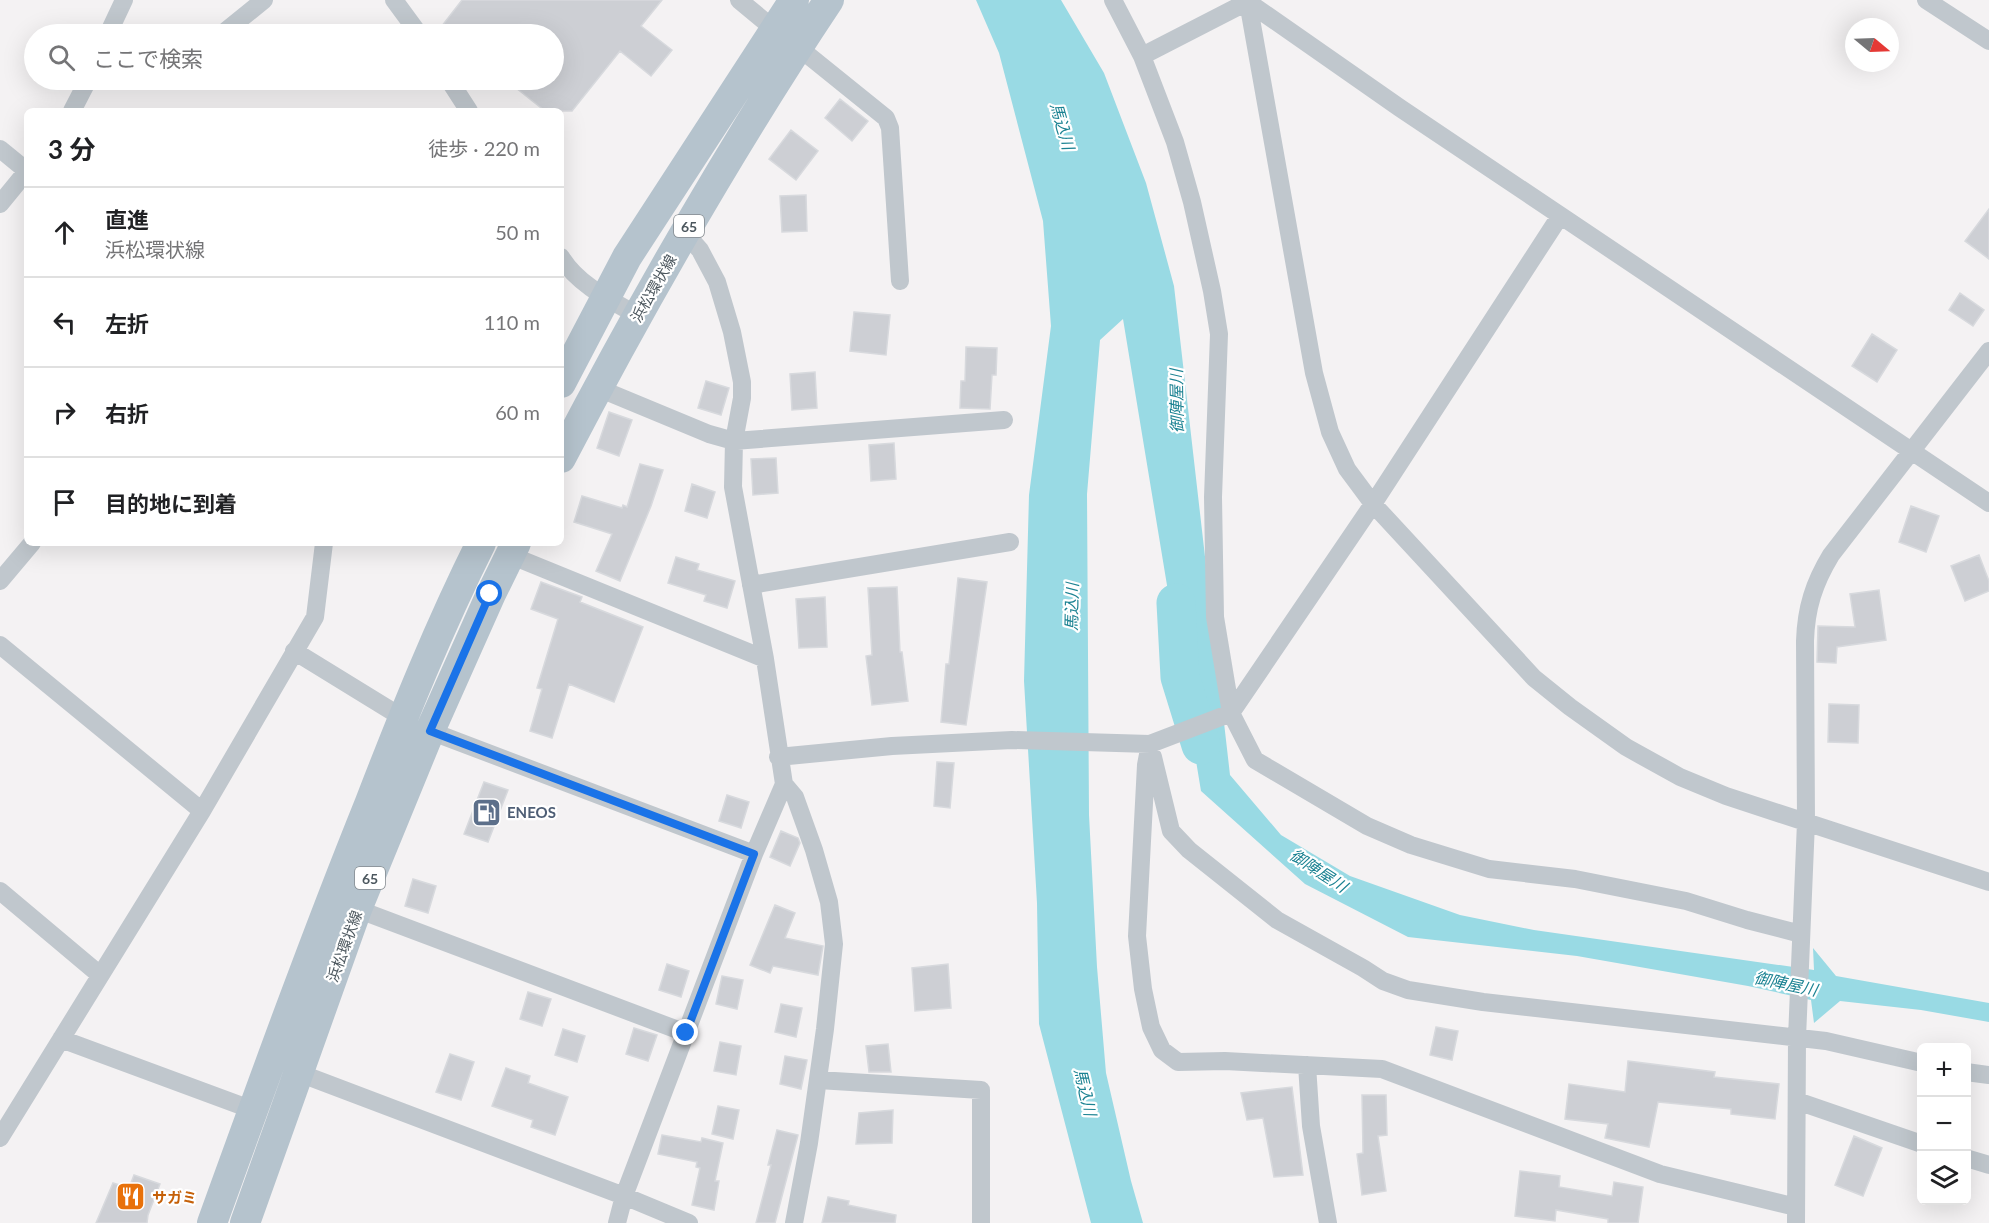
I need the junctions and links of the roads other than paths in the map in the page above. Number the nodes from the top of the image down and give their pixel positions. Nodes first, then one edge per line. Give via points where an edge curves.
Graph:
1 (124, 0) edge
2 (264, 0) edge
3 (394, 0) edge
4 (739, 0) edge
5 (794, 0) edge
6 (829, 0) edge
7 (1113, 0) edge
8 (1926, 0) edge
9 (1250, 1) edge
10 (113, 24) edge
11 (234, 24) edge
12 (412, 24) edge
13 (787, 38) junction
14 (1989, 41) edge
15 (1142, 56) junction
16 (83, 90) edge
17 (454, 90) edge
18 (74, 108) edge
19 (463, 108) edge
20 (0, 149) edge
21 (24, 169) edge
22 (24, 175) edge
23 (0, 204) edge
24 (1560, 216) junction
25 (684, 233) junction
26 (564, 262) edge
27 (900, 281) dead end
28 (605, 297) junction
29 (637, 315) junction
30 (1989, 351) edge
31 (564, 376) edge
32 (598, 388) junction
33 (1004, 420) dead end
34 (734, 441) junction
35 (1912, 451) junction
36 (564, 452) edge
37 (1989, 503) edge
38 (1373, 504) junction
39 (1010, 542) dead end
40 (29, 546) edge
41 (324, 546) edge
42 (480, 546) edge
43 (513, 549) edge
44 (0, 581) edge
45 (751, 585) junction
46 (0, 645) edge
47 (294, 651) junction
48 (765, 659) junction
49 (1231, 713) junction
50 (403, 718) junction
51 (430, 731) junction
52 (1142, 743) junction
53 (778, 757) junction
54 (784, 784) junction
55 (202, 811) junction
56 (1806, 822) junction
57 (754, 854) junction
58 (1989, 882) edge
59 (0, 891) edge
60 (357, 909) junction
61 (1801, 939) junction
62 (100, 975) junction
63 (686, 1033) junction
64 (1798, 1033) junction
65 (61, 1039) junction
66 (1917, 1062) edge
67 (1306, 1065) junction
68 (299, 1073) junction
69 (1971, 1073) edge
70 (1989, 1075) edge
71 (818, 1080) junction
72 (1797, 1101) junction
73 (253, 1110) junction
74 (0, 1138) edge
75 (1917, 1142) edge
76 (1971, 1160) edge
77 (1989, 1165) edge
78 (624, 1196) junction
79 (1796, 1215) edge
80 (212, 1223) edge
81 (245, 1223) edge
82 (617, 1223) edge
83 (689, 1223) edge
84 (794, 1223) edge
85 (981, 1223) edge
86 (1328, 1223) edge

1 - 10 street
2 - 11 street
3 - 12 street
4 - 13 street
5 - 13 main road, 浜松環状線 / 65
6 - 13 main road, 浜松環状線 / 65
7 - 15 street
8 - 14 street
9 - 15 street
9 - 24 street
9 - 38 street via 1314,373 1334,441 1347,469
13 - 25 main road, 浜松環状線 / 65
13 - 27 street via 886,118 890,128
13 - 28 main road, 浜松環状線 / 65 via 627,257
15 - 49 street via 1175,142 1192,202 1218,334 1213,496 1215,617
16 - 18 street
17 - 19 street
20 - 21 street
22 - 23 street
24 - 35 street
24 - 38 street
25 - 29 main road, 浜松環状線 / 65
25 - 34 street via 700,250 717,282 732,332 742,382
26 - 28 street
28 - 29 street
28 - 31 main road, 浜松環状線 / 65
29 - 32 main road, 浜松環状線 / 65
30 - 35 street
32 - 34 street
32 - 36 main road, 浜松環状線 / 65
33 - 34 street
34 - 45 street via 732,487
35 - 37 street
35 - 56 street via 1831,555 1810,598 1805,632
38 - 49 street
38 - 56 street via 1534,678 1601,731 1680,777
39 - 45 street
40 - 44 street
41 - 47 street via 315,617
42 - 50 main road, 浜松環状線 / 65
43 - 48 street
43 - 51 main road, 浜松環状線 / 65
45 - 48 street
46 - 55 street
47 - 50 street
47 - 55 street
48 - 53 street
49 - 52 street
49 - 61 street via 1255,760 1367,826 1411,845 1489,869 1575,879 1686,901
50 - 73 main road, 浜松環状線 / 65
51 - 57 street
51 - 60 main road, 浜松環状線 / 65
52 - 53 street via 1012,740
52 - 64 street via 1171,831 1189,850 1277,920 1383,981 1408,990 1483,1002
52 - 67 street via 1146,765 1137,936 1151,1027 1162,1050 1178,1062
53 - 54 street
54 - 57 street
54 - 71 street via 795,797 814,850 834,931
55 - 62 street
56 - 58 street
56 - 61 street
57 - 63 street
59 - 62 street
60 - 63 street
60 - 68 main road, 浜松環状線 / 65
61 - 64 street
62 - 65 street
63 - 78 street
64 - 66 street
64 - 72 street
65 - 73 street
65 - 74 street
67 - 79 street via 1382,1069 1660,1174
67 - 86 street via 1311,1126
68 - 78 street
68 - 81 main road, 浜松環状線 / 65
69 - 70 street
71 - 84 street
71 - 85 street via 981,1090
72 - 75 street
72 - 79 street
73 - 80 main road, 浜松環状線 / 65
76 - 77 street
78 - 82 street
78 - 83 street

